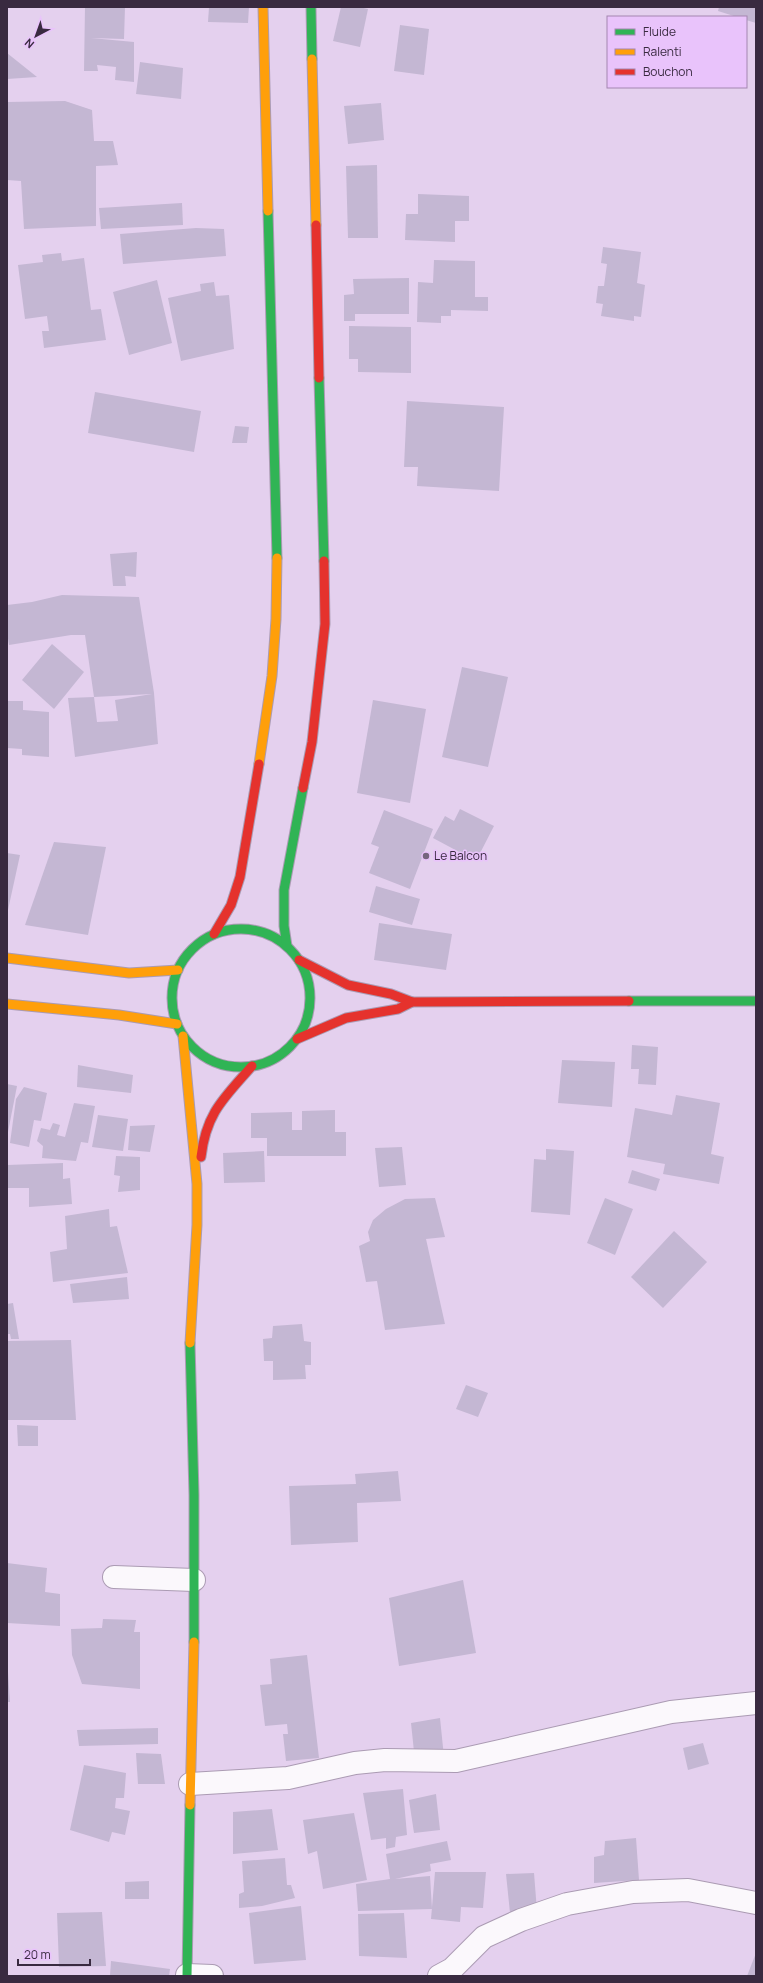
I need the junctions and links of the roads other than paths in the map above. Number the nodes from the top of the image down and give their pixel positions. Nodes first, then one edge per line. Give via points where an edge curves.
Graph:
1 (263, 7) edge
2 (311, 7) edge
3 (214, 934) junction
4 (287, 946) junction
5 (7, 958) edge
6 (299, 960) junction
7 (178, 970) junction
8 (756, 1001) edge
9 (412, 1002) junction
10 (7, 1004) edge
11 (177, 1024) junction
12 (183, 1036) junction
13 (297, 1039) junction
14 (252, 1066) junction
15 (197, 1184) junction
16 (114, 1577) dead end
17 (194, 1580) junction
18 (756, 1703) edge
19 (190, 1784) junction
20 (756, 1903) edge
21 (187, 1975) edge
22 (212, 1976) edge
23 (439, 1976) edge

1 - 3 main road via 277,551 276,619 272,676 240,877 231,905
2 - 4 main road via 325,624 312,742 284,890
3 - 4 main road via 244,928 260,931
3 - 7 main road via 192,948
4 - 6 main road
5 - 7 main road via 129,973
6 - 9 main road via 334,980 355,987 398,994
6 - 13 main road via 308,978 311,1000 307,1020
7 - 11 main road via 173,983 172,997
8 - 9 main road
9 - 13 main road via 398,1009 346,1018
10 - 11 main road via 119,1015
11 - 12 main road
12 - 14 main road via 202,1055 219,1064
12 - 15 main road
13 - 14 main road via 278,1057
14 - 15 main road via 212,1116 205,1132
15 - 17 main road via 189,1353
16 - 17 street
17 - 19 main road via 194,1688
18 - 19 street via 671,1712 456,1761 385,1760 355,1763 288,1778
19 - 21 main road
20 - 23 street via 688,1890 633,1892 567,1904 521,1920 484,1937 452,1970
21 - 22 street

